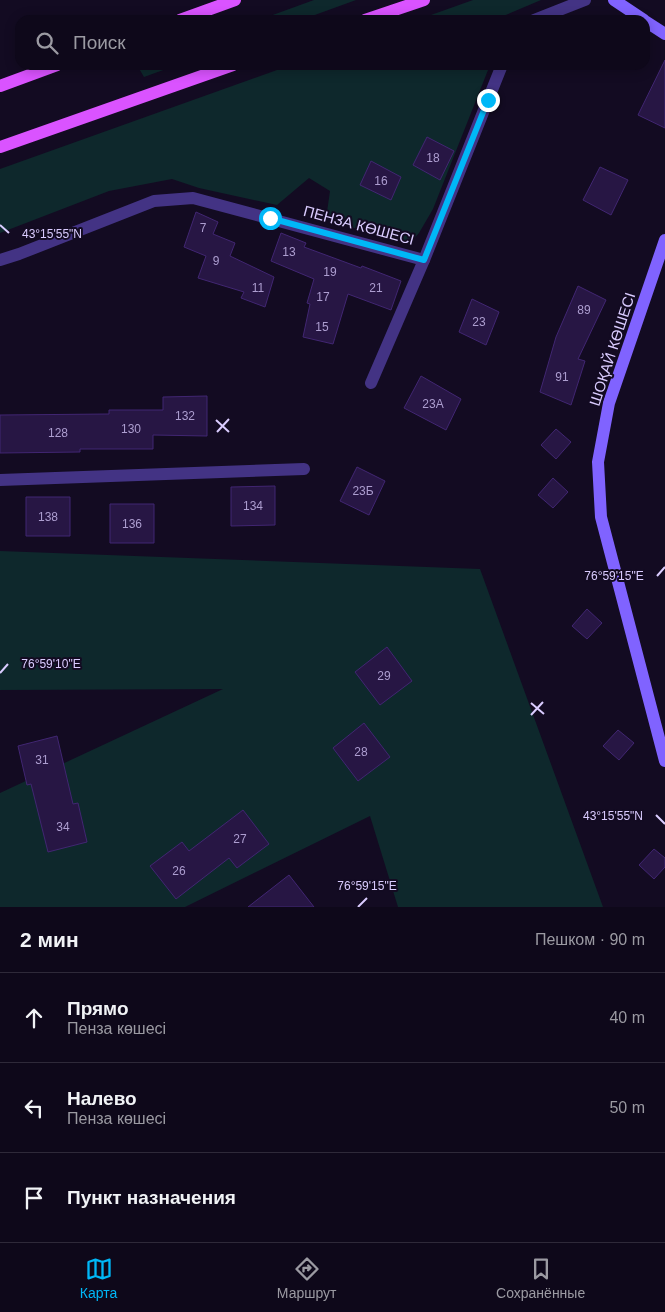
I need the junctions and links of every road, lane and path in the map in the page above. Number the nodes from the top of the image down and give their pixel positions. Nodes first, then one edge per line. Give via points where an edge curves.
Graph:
1 (235, 0) edge
2 (424, 0) edge
3 (586, 0) edge
4 (614, 0) edge
5 (194, 15) edge
6 (380, 15) edge
7 (547, 15) edge
8 (636, 15) edge
9 (650, 24) edge
10 (665, 34) edge
11 (43, 70) edge
12 (220, 70) edge
13 (500, 70) edge
14 (0, 86) edge
15 (0, 147) edge
16 (665, 240) edge
17 (0, 260) edge
18 (424, 260) junction
19 (371, 383) dead end
20 (304, 469) dead end
21 (0, 480) edge
22 (665, 761) edge

1 - 5 main road
2 - 6 main road
3 - 7 street
4 - 8 street
9 - 10 street
11 - 14 main road
12 - 15 main road
13 - 18 street, ПЕНЗА КӨШЕСІ
16 - 22 street, ШОҚАЙ КӨШЕСІ via 609,403 598,462 601,517
17 - 18 street, ПЕНЗА КӨШЕСІ via 154,201 193,198
18 - 19 street, ПЕНЗА КӨШЕСІ
20 - 21 street

